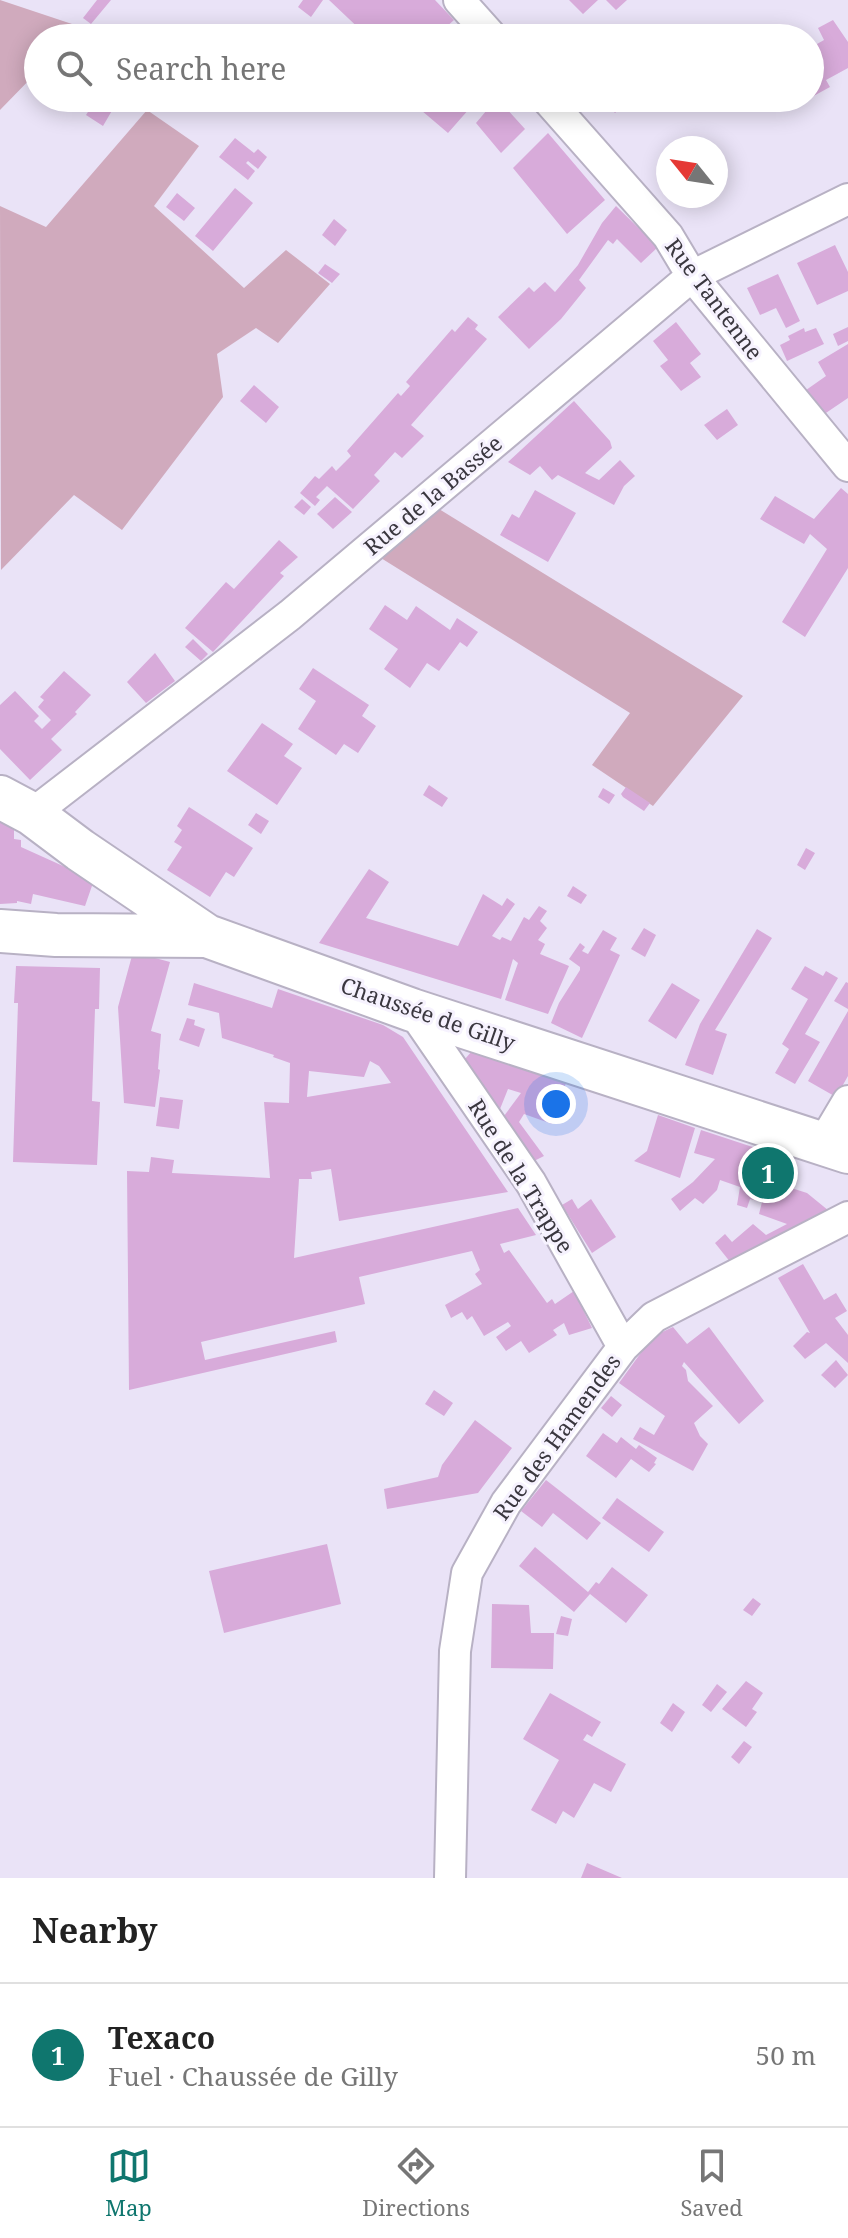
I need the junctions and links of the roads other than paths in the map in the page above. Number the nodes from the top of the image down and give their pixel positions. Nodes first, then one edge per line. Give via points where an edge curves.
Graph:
1 (459, 0) edge
2 (480, 24) edge
3 (558, 112) edge
4 (848, 199) edge
5 (692, 276) junction
6 (848, 466) edge
7 (16, 805) edge
8 (0, 931) edge
9 (207, 936) junction
10 (412, 1010) junction
11 (848, 1101) edge
12 (836, 1147) edge
13 (848, 1217) edge
14 (623, 1347) junction
15 (450, 1878) edge

1 - 2 street
3 - 5 street, Rue Tantenne via 668,236
4 - 5 street, Rue de la Bassée
5 - 6 street, Rue Tantenne
5 - 7 street, Rue de la Bassée via 290,615
7 - 9 main road
8 - 9 main road, Chaussée de Gilly
9 - 10 main road, Chaussée de Gilly
10 - 12 main road, Chaussée de Gilly
10 - 14 street, Rue de la Trappe via 531,1183
11 - 12 street
13 - 14 street, Rue des Hamendes via 654,1317
14 - 15 street, Rue des Hamendes via 506,1503 467,1573 455,1651

